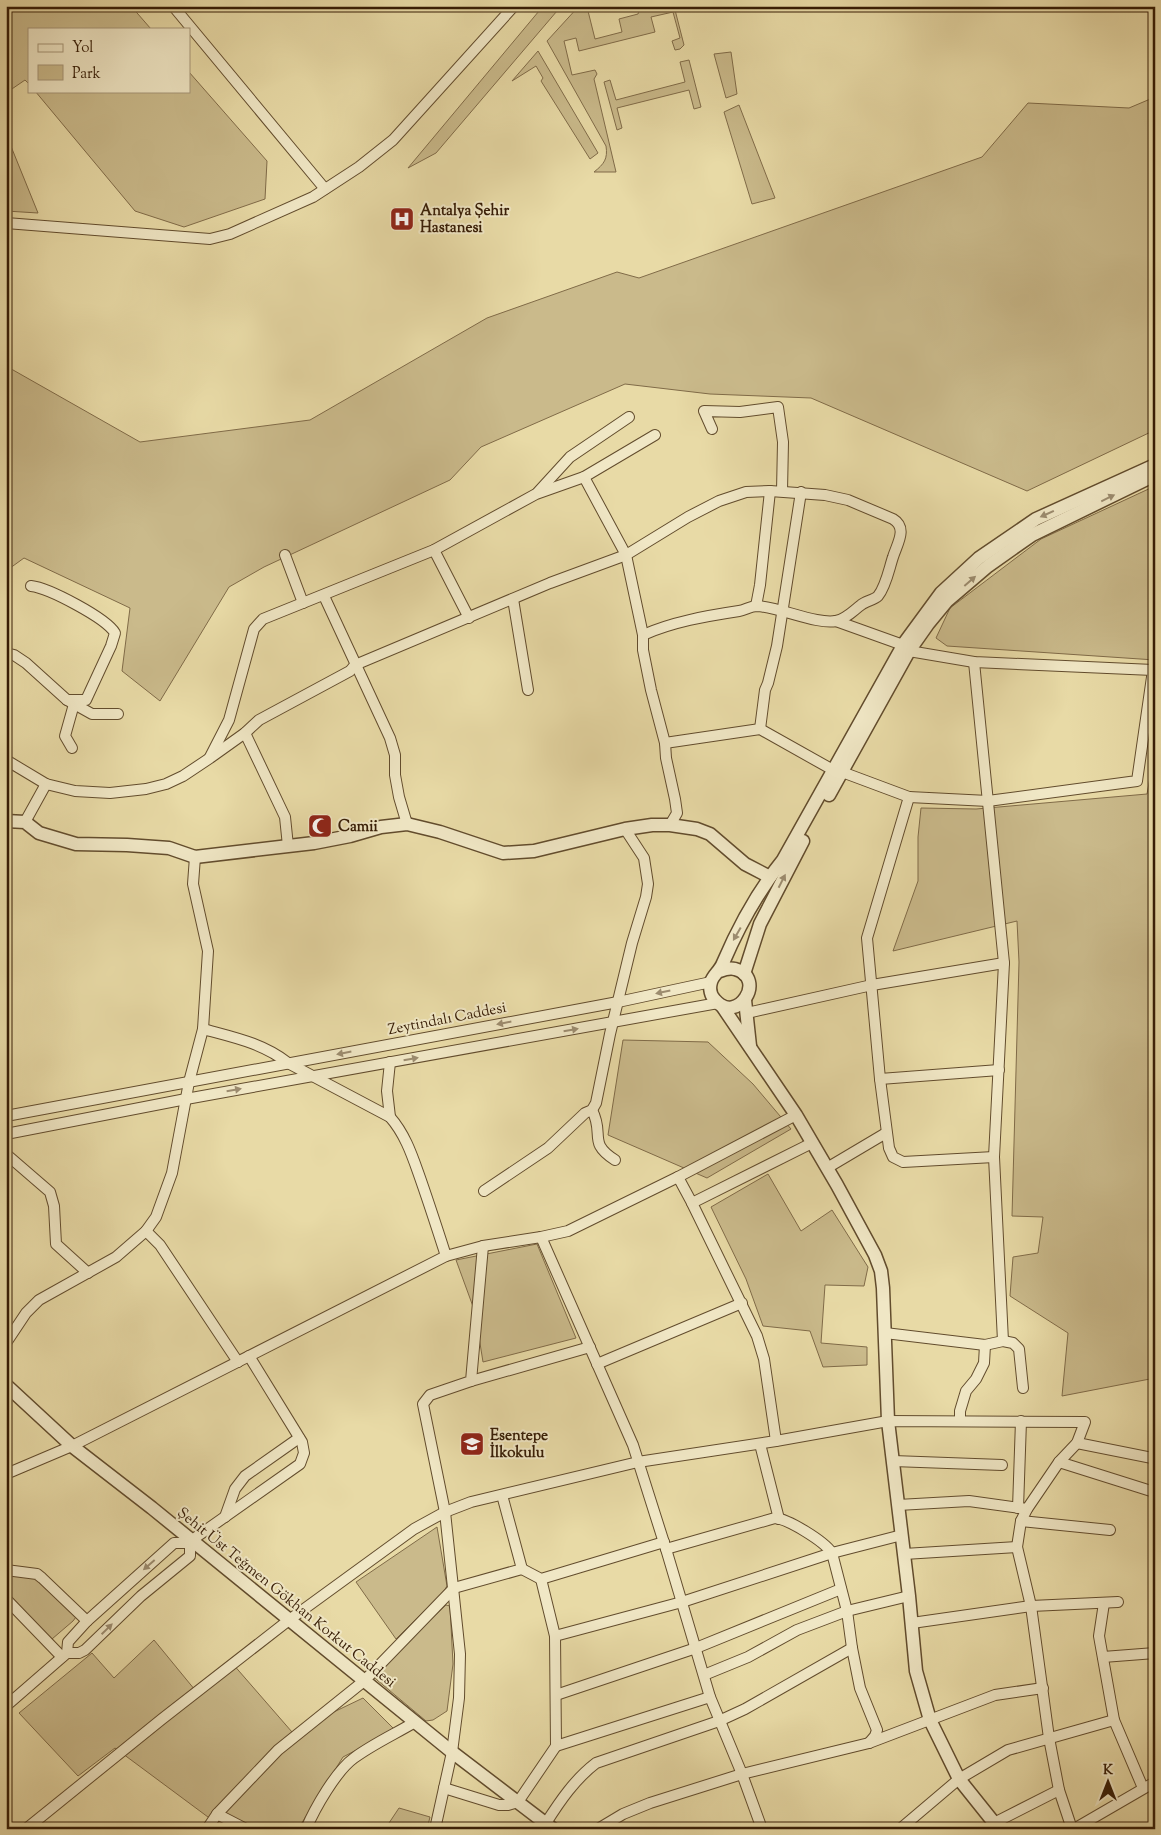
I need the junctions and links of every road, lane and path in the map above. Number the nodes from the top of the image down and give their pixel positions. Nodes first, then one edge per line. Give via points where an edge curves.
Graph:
1 (173, 6) edge
2 (514, 6) edge
3 (325, 189) junction
4 (6, 223) edge
5 (629, 417) dead end
6 (712, 429) dead end
7 (655, 435) dead end
8 (1155, 465) edge
9 (1155, 475) edge
10 (584, 478) junction
11 (770, 491) junction
12 (782, 492) junction
13 (801, 492) junction
14 (536, 494) junction
15 (434, 550) junction
16 (285, 555) dead end
17 (626, 555) junction
18 (31, 586) dead end
19 (324, 596) junction
20 (514, 599) junction
21 (303, 604) junction
22 (756, 606) junction
23 (781, 610) junction
24 (469, 618) junction
25 (836, 621) junction
26 (642, 635) junction
27 (906, 648) junction
28 (6, 653) edge
29 (974, 662) junction
30 (355, 665) junction
31 (1154, 668) edge
32 (528, 690) dead end
33 (71, 702) junction
34 (118, 714) dead end
35 (760, 729) junction
36 (245, 733) junction
37 (665, 742) junction
38 (72, 748) dead end
39 (210, 758) junction
40 (6, 760) edge
41 (838, 771) junction
42 (46, 784) junction
43 (910, 797) junction
44 (988, 801) junction
45 (6, 821) edge
46 (25, 822) junction
47 (407, 824) junction
48 (670, 825) junction
49 (625, 829) junction
50 (288, 846) junction
51 (195, 857) junction
52 (770, 877) junction
53 (1004, 963) junction
54 (720, 971) junction
55 (744, 974) junction
56 (711, 982) junction
57 (872, 985) junction
58 (745, 1000) junction
59 (618, 1002) junction
60 (720, 1004) junction
61 (747, 1013) junction
62 (613, 1022) junction
63 (203, 1029) junction
64 (750, 1046) junction
65 (390, 1062) junction
66 (288, 1063) junction
67 (999, 1070) junction
68 (313, 1076) junction
69 (880, 1079) junction
70 (189, 1082) junction
71 (186, 1099) junction
72 (592, 1110) junction
73 (796, 1115) junction
74 (6, 1116) edge
75 (390, 1117) junction
76 (886, 1133) junction
77 (6, 1134) edge
78 (812, 1143) junction
79 (6, 1154) edge
80 (994, 1157) junction
81 (615, 1160) dead end
82 (827, 1168) junction
83 (678, 1176) junction
84 (484, 1191) dead end
85 (692, 1203) junction
86 (146, 1231) junction
87 (541, 1237) junction
88 (484, 1246) junction
89 (446, 1256) junction
90 (88, 1273) junction
91 (742, 1303) junction
92 (885, 1333) junction
93 (1003, 1341) junction
94 (6, 1343) edge
95 (985, 1345) junction
96 (590, 1347) junction
97 (249, 1356) junction
98 (238, 1362) junction
99 (598, 1364) junction
100 (471, 1381) junction
101 (6, 1385) edge
102 (1023, 1388) dead end
103 (960, 1420) junction
104 (888, 1421) junction
105 (1021, 1421) junction
106 (299, 1438) junction
107 (776, 1442) junction
108 (1077, 1442) junction
109 (760, 1444) junction
110 (72, 1446) junction
111 (1152, 1458) dead end
112 (893, 1461) junction
113 (638, 1462) junction
114 (1059, 1462) junction
115 (1002, 1465) dead end
116 (6, 1474) edge
117 (1151, 1491) dead end
118 (502, 1495) junction
119 (898, 1505) junction
120 (1022, 1508) junction
121 (445, 1512) junction
122 (226, 1517) junction
123 (779, 1519) junction
124 (1021, 1521) junction
125 (1110, 1530) dead end
126 (902, 1534) junction
127 (191, 1542) junction
128 (665, 1546) junction
129 (1017, 1547) junction
130 (832, 1553) junction
131 (904, 1554) junction
132 (522, 1569) junction
133 (6, 1570) edge
134 (541, 1578) junction
135 (454, 1588) junction
136 (841, 1589) junction
137 (909, 1596) junction
138 (6, 1599) edge
139 (682, 1602) junction
140 (1118, 1602) dead end
141 (1104, 1603) junction
142 (1030, 1606) junction
143 (847, 1611) junction
144 (289, 1620) junction
145 (87, 1621) junction
146 (912, 1623) junction
147 (555, 1636) junction
148 (696, 1648) junction
149 (852, 1648) junction
150 (1155, 1652) edge
151 (64, 1655) junction
152 (1103, 1656) junction
153 (704, 1674) junction
154 (364, 1681) junction
155 (1043, 1688) junction
156 (556, 1695) junction
157 (710, 1697) junction
158 (6, 1706) edge
159 (930, 1720) junction
160 (1114, 1720) junction
161 (719, 1721) junction
162 (415, 1722) junction
163 (1049, 1738) junction
164 (869, 1743) junction
165 (556, 1746) junction
166 (452, 1752) junction
167 (742, 1774) junction
168 (959, 1779) junction
169 (1155, 1782) edge
170 (444, 1788) junction
171 (1144, 1788) junction
172 (1059, 1790) junction
173 (518, 1802) junction
174 (217, 1814) junction
175 (912, 1819) junction
176 (550, 1826) edge
177 (997, 1826) edge
178 (26, 1829) edge
179 (207, 1829) edge
180 (246, 1829) edge
181 (306, 1829) edge
182 (435, 1829) edge
183 (598, 1829) edge
184 (762, 1829) edge
185 (900, 1829) edge
186 (919, 1829) edge
187 (1073, 1829) edge

1 - 3 street
2 - 3 street via 393,140
3 - 4 street via 230,234 210,239
5 - 14 street via 570,457
6 - 12 street via 704,411 740,412 778,407 783,442
7 - 10 street
8 -> 27 street via 1036,519 979,558 941,593
27 -> 9 street via 947,601 1032,535
10 - 14 street
10 - 17 street
11 - 12 street
11 - 17 street via 746,492 719,501
11 - 22 street
12 - 13 street
13 - 23 street
13 - 25 street via 848,500 900,524 901,533 877,597
14 - 15 street
15 - 19 street
15 - 24 street
16 - 21 street
17 - 20 street
17 - 26 street
18 - 33 street via 42,587 70,602 105,622 115,633 86,700
19 - 21 street
19 - 30 street
20 - 24 street
20 - 32 street
21 - 39 street via 263,619 254,629 229,720
22 - 23 street
22 - 26 street via 686,621
23 - 25 street via 824,622
23 - 35 street
24 - 30 street
25 - 27 street
26 - 37 street via 651,690
27 - 29 street
27 - 41 street
28 - 33 street via 26,663
29 - 31 street
29 - 44 street
30 - 36 street via 350,671 259,720
30 - 47 street via 390,738
31 - 44 street via 1137,781
33 - 34 street via 92,714
33 - 38 street via 64,736
35 - 37 street
35 - 41 street
36 - 39 street
36 - 50 street via 285,818
37 - 48 street via 677,813
39 - 42 street via 184,776 146,789 110,794
40 - 42 street
41 - 43 street
41 - 52 street
55 -> 41 street via 760,924
42 - 46 street
43 - 44 street
43 - 57 street via 867,938
44 - 53 street
45 - 46 street
46 - 51 street via 39,833 76,844 169,848
47 - 49 street via 503,853 534,851
47 - 50 street
48 - 49 street via 652,824
48 - 52 street via 710,834 745,864
49 - 59 street via 644,858 648,884
50 - 51 street
51 - 63 street via 194,884 208,950
52 -> 54 street
53 - 57 street
53 - 67 street
54 - 55 street via 736,969
54 - 56 street
55 - 58 street via 749,984
56 -> 59 street, Zeytindalı Caddesi
56 - 60 street via 711,994
57 - 61 street
57 - 69 street
58 - 60 street via 735,1006
58 - 61 street
59 - 62 street
59 -> 66 street, Zeytindalı Caddesi
60 - 62 street
60 - 64 street
61 - 64 street
65 -> 62 street
62 - 72 street
63 - 66 street via 260,1046
63 - 70 street
64 - 73 street
65 - 68 street
65 - 75 street via 386,1091
66 - 68 street
66 - 70 street, Zeytindalı Caddesi
67 - 69 street
67 - 80 street
71 -> 68 street
68 - 75 street
69 - 76 street
70 - 71 street
70 - 74 street, Zeytindalı Caddesi
71 - 77 street
71 - 86 street via 172,1173 156,1217
72 - 81 street via 599,1146 603,1153
72 - 84 street via 548,1148
73 - 78 street
73 - 83 street
75 - 89 street via 408,1144
76 - 80 street via 893,1157 903,1162
76 - 82 street
78 - 82 street
78 - 85 street
79 - 90 street via 50,1192 56,1244
80 - 93 street
82 - 92 street via 881,1271
83 - 85 street
83 - 87 street via 568,1231
85 - 91 street
86 - 90 street via 116,1257
86 - 98 street via 160,1245
87 - 88 street
87 - 96 street
88 - 89 street
88 - 100 street
89 - 97 street
90 - 94 street via 39,1300
91 - 99 street
91 - 107 street via 764,1359
92 - 95 street
92 - 104 street
93 - 95 street
93 - 102 street via 1013,1343 1019,1349
95 - 103 street via 984,1362 966,1392
96 - 99 street
96 - 100 street
97 - 98 street
97 - 106 street
98 - 110 street
99 - 113 street
100 - 121 street via 430,1395 423,1404
101 - 110 street, Şehit Üst Teğmen Gökhan Korkut Caddesi
103 - 104 street
103 - 105 street
104 - 107 street
104 - 112 street
105 - 108 street via 1085,1422
105 - 120 street
106 - 122 street via 245,1476 236,1489
106 - 122 street via 304,1453 297,1468
107 - 109 street
108 - 111 street
108 - 114 street
109 - 113 street
109 - 123 street
110 - 116 street
110 - 127 street, Şehit Üst Teğmen Gökhan Korkut Caddesi
112 - 115 street
112 - 119 street
113 - 118 street
113 - 128 street
114 - 117 street
114 - 120 street
118 - 121 street
118 - 132 street
119 - 120 street via 968,1501
119 - 126 street
120 - 124 street
121 - 135 street
121 - 144 street via 414,1529
122 - 127 street
123 - 128 street
123 - 130 street via 827,1546
124 - 125 street
124 - 129 street
126 - 130 street
126 - 131 street
127 - 144 street, Şehit Üst Teğmen Gökhan Korkut Caddesi
127 -> 145 street via 174,1543
151 -> 127 street via 79,1653 93,1643 141,1596 190,1556
128 - 134 street
128 - 139 street
129 - 131 street
129 - 142 street
130 - 136 street
130 - 139 street
131 - 137 street
132 - 134 street
132 - 135 street
133 - 145 street via 37,1574
134 - 147 street
135 - 154 street
135 - 166 street via 460,1654 459,1698
136 - 143 street
136 - 148 street
137 - 143 street
137 - 146 street
138 - 151 street
139 - 147 street
139 - 148 street
140 - 141 street
141 - 142 street
141 - 152 street via 1099,1636
142 - 146 street
142 - 155 street
143 - 149 street
143 - 153 street via 797,1630 748,1657
144 - 154 street, Şehit Üst Teğmen Gökhan Korkut Caddesi
144 - 178 street
145 - 151 street via 68,1642
146 - 159 street via 916,1671
147 - 156 street
148 - 153 street
148 - 156 street
149 - 161 street
149 - 164 street via 860,1688 877,1730
150 - 152 street
151 - 158 street
152 - 160 street
153 - 157 street
154 - 162 street, Şehit Üst Teğmen Gökhan Korkut Caddesi
154 - 174 street via 278,1750
155 - 159 street via 995,1695
155 - 163 street
156 - 165 street
157 - 161 street
157 - 165 street
159 - 164 street
159 - 168 street
160 - 163 street
160 - 171 street
161 - 167 street
161 - 176 street via 596,1763 576,1781
162 - 166 street, Şehit Üst Teğmen Gökhan Korkut Caddesi
162 - 181 street via 354,1758 343,1768
163 - 168 street via 1008,1750
163 - 172 street
164 - 167 street
165 - 173 street
166 - 170 street
166 - 173 street, Şehit Üst Teğmen Gökhan Korkut Caddesi
167 - 183 street via 650,1803
167 - 184 street
168 - 175 street
168 - 177 street
169 - 171 street
170 - 173 street via 499,1805
170 - 182 street
171 - 187 street
172 - 177 street
172 - 187 street
173 - 176 street, Şehit Üst Teğmen Gökhan Korkut Caddesi
174 - 179 street
174 - 180 street
175 - 185 street
175 - 186 street

